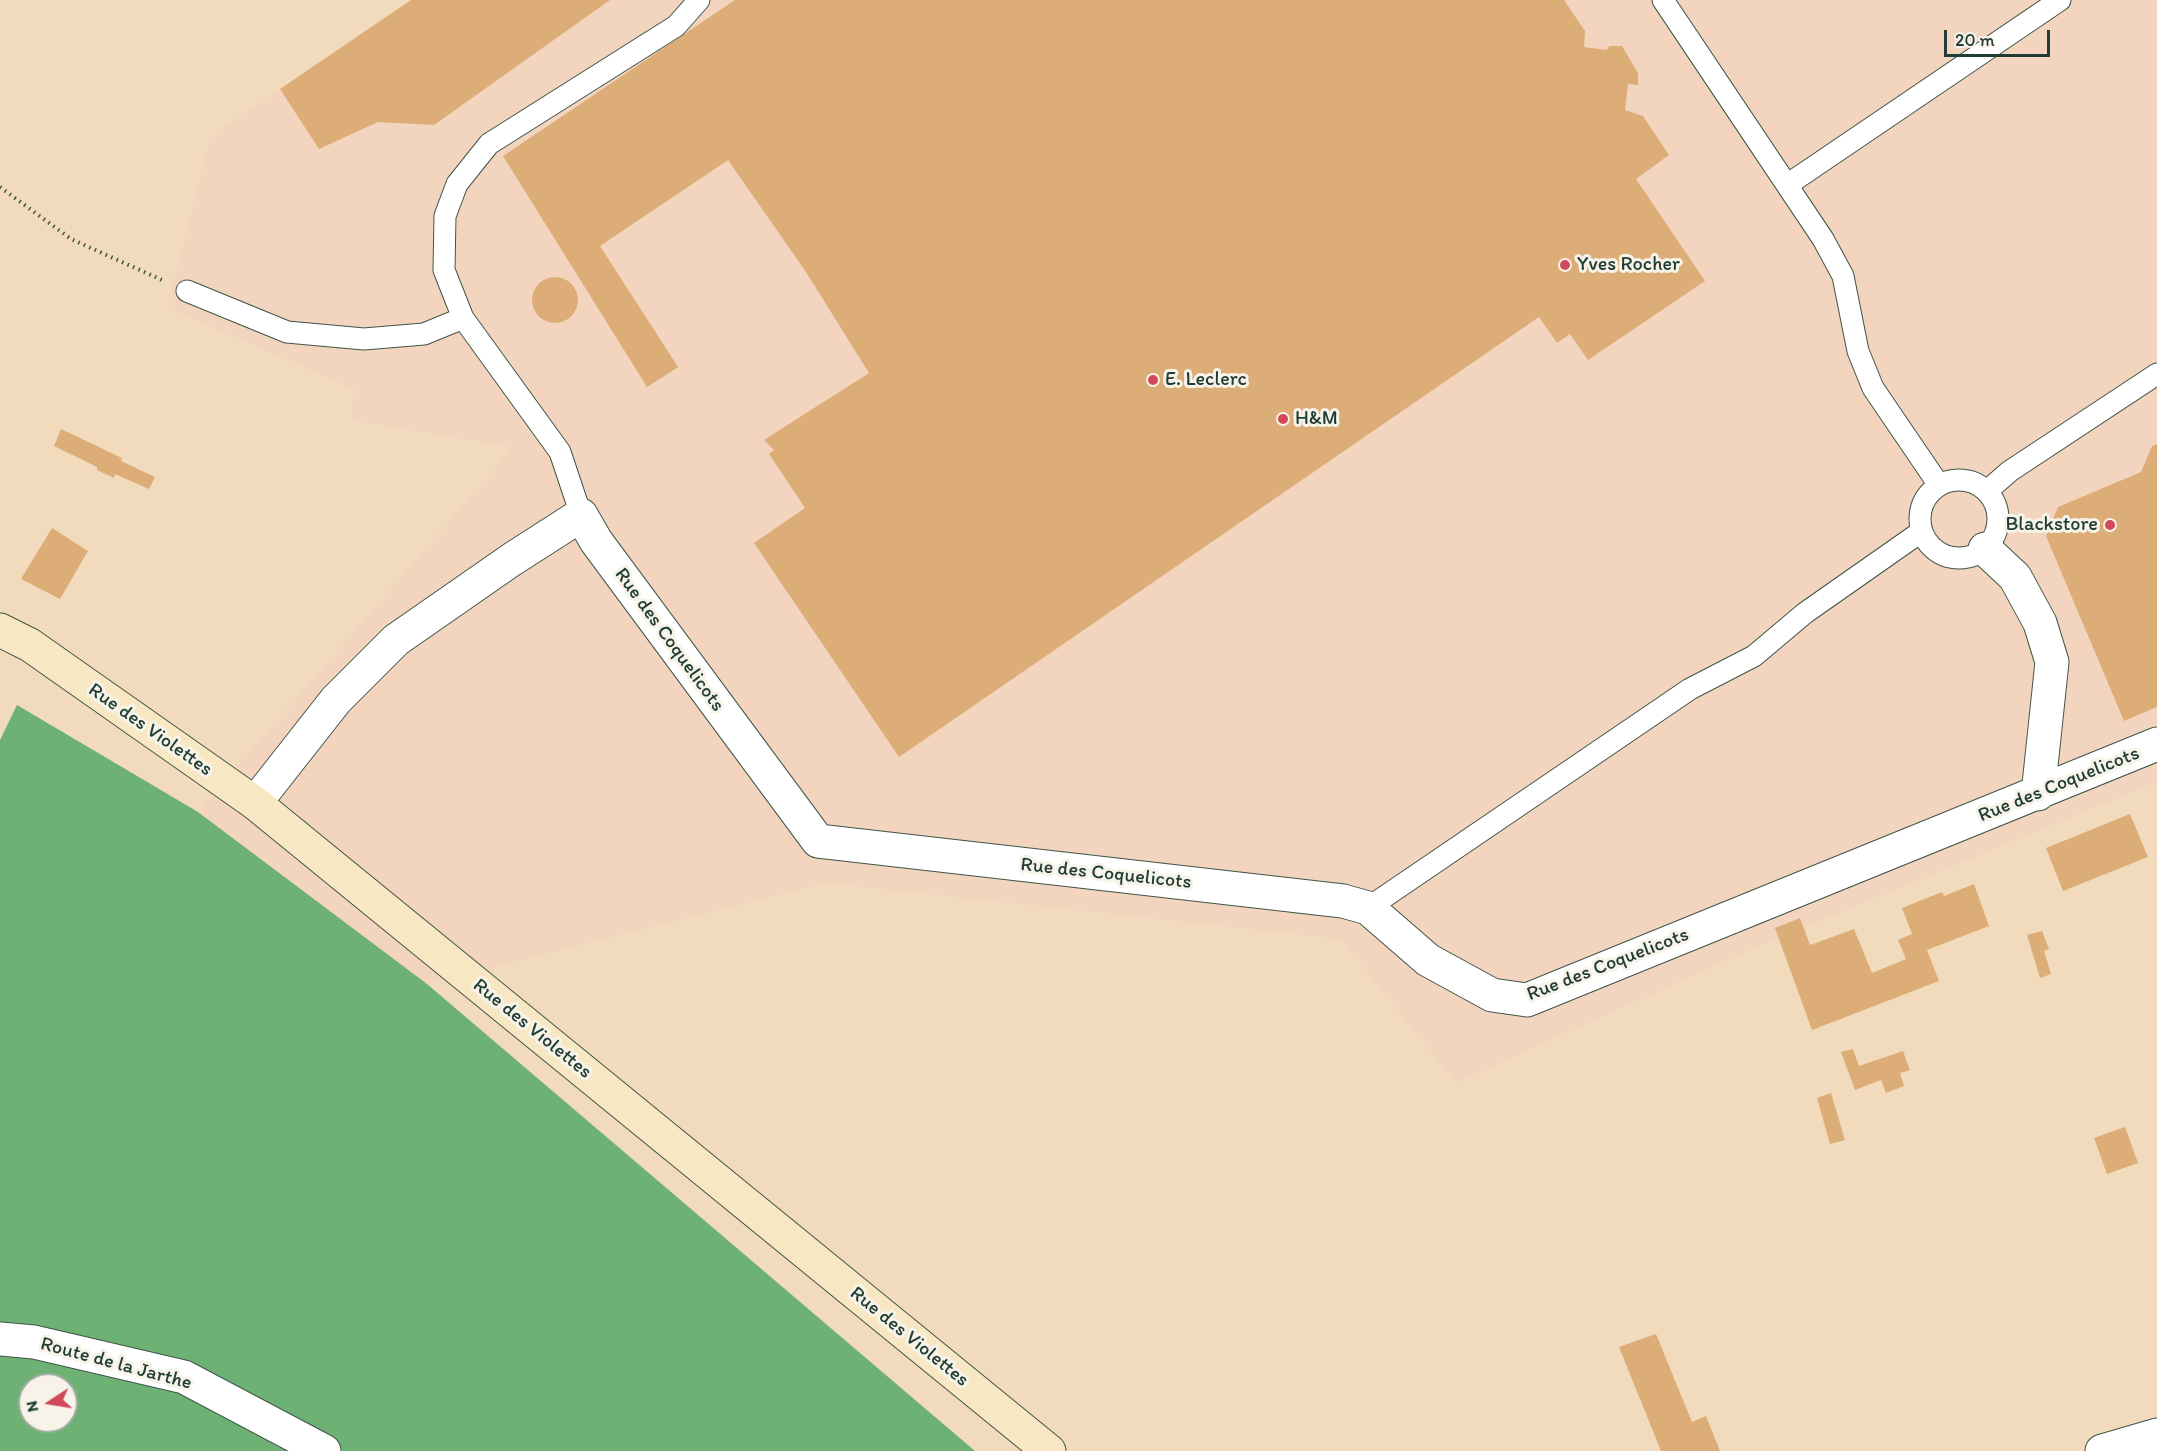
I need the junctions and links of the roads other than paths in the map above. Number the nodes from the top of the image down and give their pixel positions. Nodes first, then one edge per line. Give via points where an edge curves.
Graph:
1 (699, 0) edge
2 (1663, 0) edge
3 (2060, 0) edge
4 (1787, 185) junction
5 (187, 291) road end
6 (463, 318) junction
7 (2157, 374) edge
8 (1939, 485) junction
9 (1987, 490) junction
10 (581, 515) junction
11 (1922, 531) junction
12 (1985, 549) junction
13 (0, 630) edge
14 (2157, 744) edge
15 (2038, 794) junction
16 (255, 803) junction
17 (1368, 909) junction
18 (0, 1339) edge
19 (2157, 1435) edge
20 (324, 1451) edge
21 (1048, 1451) edge
22 (2102, 1451) edge

1 - 6 lane via 676,26 489,144 457,184 445,216 444,270
2 - 4 lane
3 - 4 lane
4 - 8 lane via 1844,276 1857,351 1873,388
5 - 6 lane via 287,332 364,339 424,334
6 - 10 lane via 560,452
7 - 9 lane
8 - 9 lane via 1963,480
8 - 11 lane via 1922,506
9 - 12 lane via 1996,507 1998,526
10 - 16 street via 396,640 336,700
10 - 17 street, Rue des Coquelicots via 596,541 818,841 1343,901
11 - 12 lane via 1932,547 1949,557 1962,558
11 - 17 lane via 1805,613 1754,656 1689,689
12 - 15 street via 2015,578 2040,623 2052,662
13 - 16 street, Rue des Violettes via 30,645
14 - 15 street, Rue des Coquelicots
15 - 17 street, Rue des Coquelicots via 1527,1000 1492,995 1428,960
16 - 21 street, Rue des Violettes
18 - 20 street, Route de la Jarthe via 34,1342 183,1377
19 - 22 street

